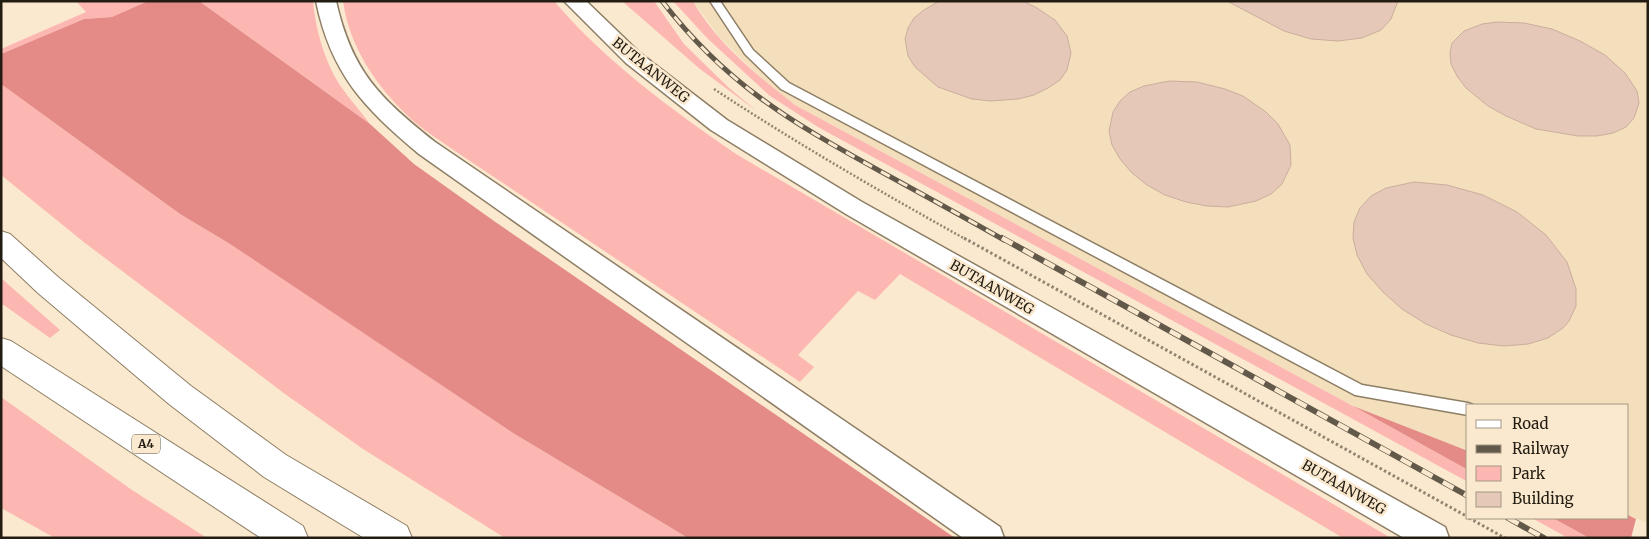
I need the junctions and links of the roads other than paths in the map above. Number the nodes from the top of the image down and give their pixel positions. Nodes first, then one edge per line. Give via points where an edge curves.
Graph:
1 (326, 1) edge
2 (574, 1) edge
3 (715, 1) edge
4 (1, 241) edge
5 (1, 350) edge
6 (1466, 409) edge
7 (291, 538) edge
8 (394, 538) edge
9 (989, 538) edge
10 (1434, 538) edge

1 - 9 street via 330,24 342,56 359,84 404,130
2 - 10 street, BUTAANWEG via 633,58 719,125 862,213
3 - 6 lane via 749,52 785,86 1360,391
4 - 8 highway via 48,285 180,395 275,466
5 - 7 highway, A4

